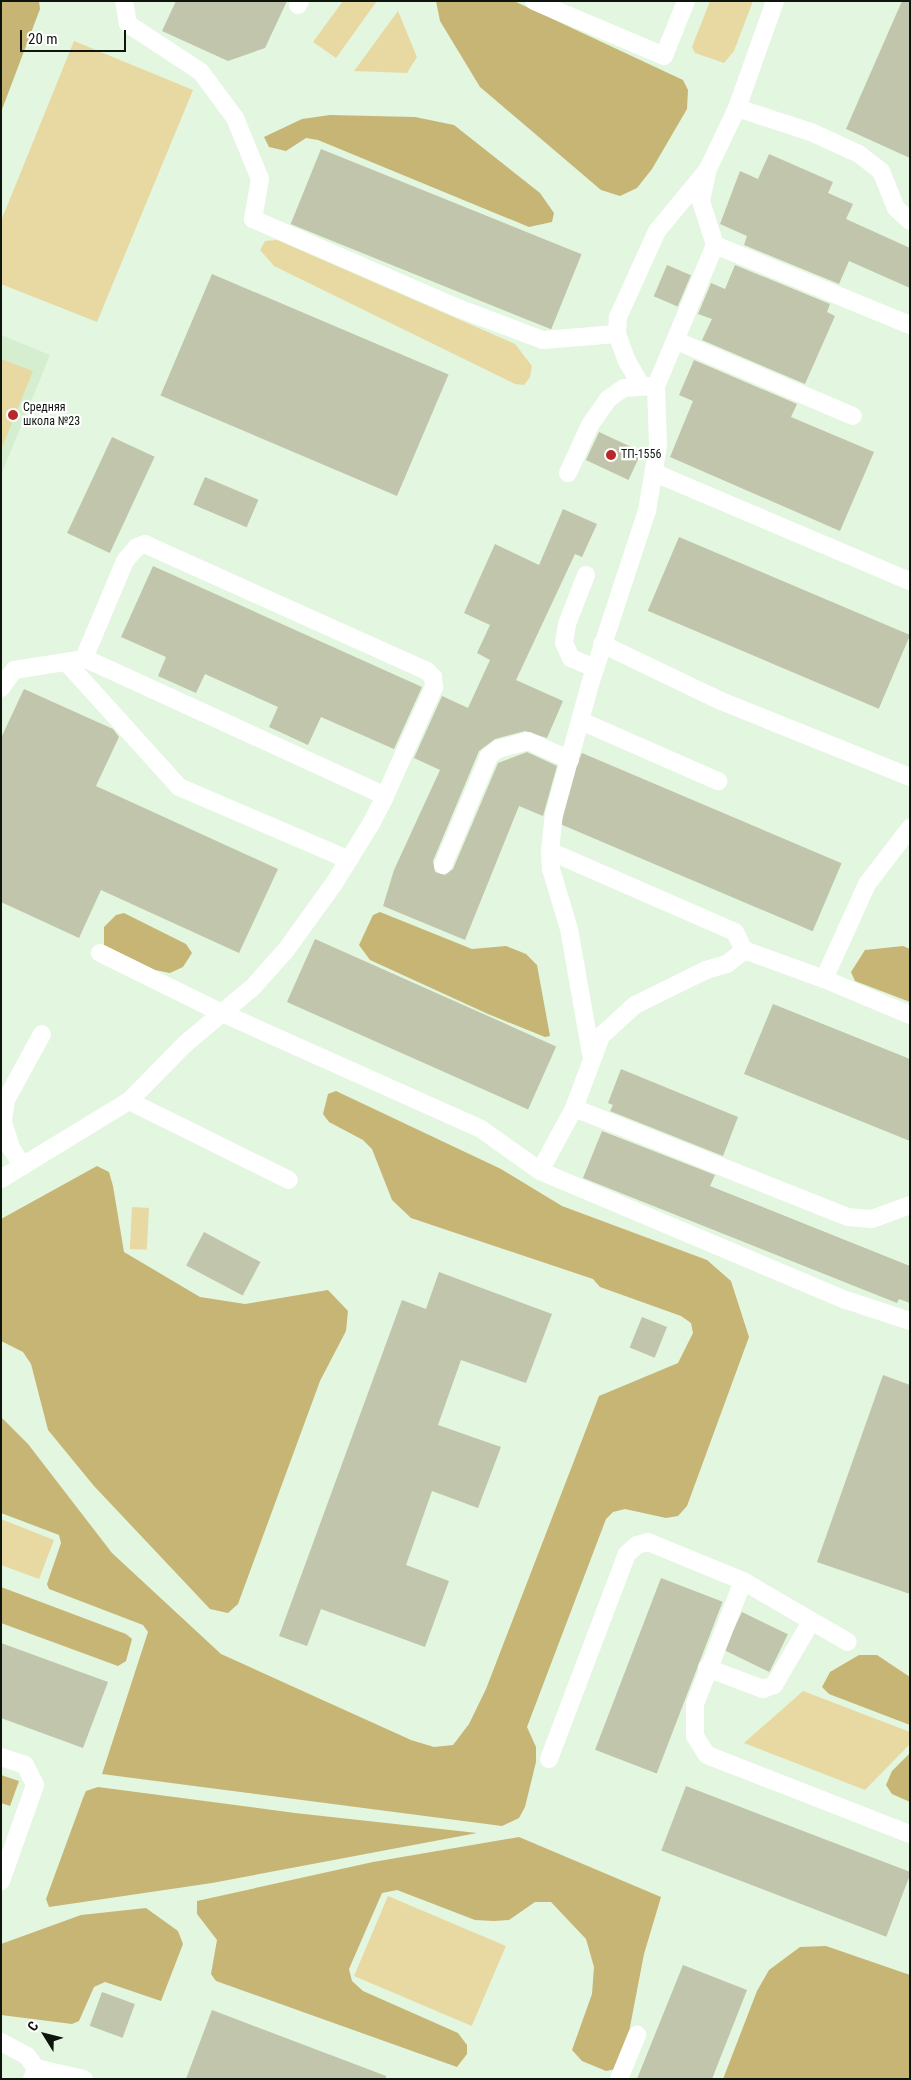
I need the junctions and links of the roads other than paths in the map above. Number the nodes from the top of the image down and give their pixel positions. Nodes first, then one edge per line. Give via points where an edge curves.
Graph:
1 (124, 1) edge
2 (534, 1) edge
3 (686, 1) edge
4 (774, 1) edge
5 (737, 108) junction
6 (708, 169) junction
7 (910, 221) edge
8 (715, 245) junction
9 (910, 325) edge
10 (618, 334) junction
11 (677, 341) junction
12 (648, 385) junction
13 (853, 416) dead end
14 (568, 472) dead end
15 (655, 473) junction
16 (586, 576) dead end
17 (910, 581) edge
18 (602, 644) junction
19 (76, 661) junction
20 (595, 668) junction
21 (1, 688) edge
22 (581, 721) junction
23 (570, 760) junction
24 (910, 777) edge
25 (718, 781) dead end
26 (386, 796) junction
27 (910, 828) edge
28 (550, 850) junction
29 (349, 860) junction
30 (443, 865) dead end
31 (744, 950) junction
32 (100, 953) dead end
33 (824, 979) junction
34 (222, 1012) junction
35 (910, 1015) edge
36 (42, 1034) dead end
37 (591, 1054) junction
38 (129, 1101) junction
39 (574, 1108) junction
40 (22, 1166) junction
41 (540, 1171) junction
42 (1, 1179) edge
43 (289, 1180) dead end
44 (910, 1204) edge
45 (910, 1321) edge
46 (743, 1581) junction
47 (811, 1622) junction
48 (848, 1642) dead end
49 (707, 1668) junction
50 (1, 1757) edge
51 (550, 1759) dead end
52 (910, 1834) edge
53 (1, 1881) edge
54 (637, 2035) dead end
55 (1, 2042) edge
56 (34, 2074) edge
57 (84, 2079) edge
58 (619, 2079) edge

1 - 10 lane via 131,28 201,72 235,118 258,173 253,219 455,307 543,340
2 - 3 lane via 664,56
4 - 5 lane
5 - 6 lane
5 - 7 lane via 812,132 859,154 881,171 896,208
6 - 8 lane via 701,201
6 - 10 lane via 658,231 627,294 618,318
8 - 9 lane
8 - 11 lane
10 - 12 lane via 627,361
11 - 12 lane
11 - 13 lane
12 - 14 lane via 616,392 599,409
12 - 15 lane
15 - 17 lane
15 - 18 lane
16 - 20 lane via 567,624 564,643 571,658
18 - 20 lane
18 - 24 lane via 721,701
19 - 21 lane via 14,670
19 - 26 lane
19 - 26 lane via 130,551 145,544 427,671 434,677 434,687
19 - 29 lane via 179,787
20 - 22 lane
22 - 23 lane
22 - 25 lane
23 - 28 lane via 554,815
23 - 30 lane via 528,741 498,749 484,767
26 - 29 lane
27 - 33 lane via 867,884
28 - 31 lane via 735,932
28 - 37 lane via 550,869 569,929
29 - 34 lane via 286,950 253,987
31 - 33 lane
31 - 37 lane via 727,964 706,970 635,1005 601,1036
32 - 34 lane
33 - 35 lane
34 - 38 lane
34 - 41 lane via 481,1129
36 - 40 lane via 6,1100 3,1121 11,1148
37 - 39 lane
38 - 40 lane
38 - 43 lane
39 - 41 lane
39 - 44 lane via 848,1217 872,1219
40 - 42 lane
41 - 45 lane via 846,1300
46 - 47 lane
46 - 49 lane
46 - 51 lane via 648,1542 637,1544 627,1554
47 - 48 lane
47 - 49 lane via 774,1685 763,1689
49 - 52 lane via 693,1714 695,1736 707,1754
50 - 53 lane via 25,1765 36,1785
54 - 58 lane
55 - 56 lane via 27,2056
56 - 57 lane

